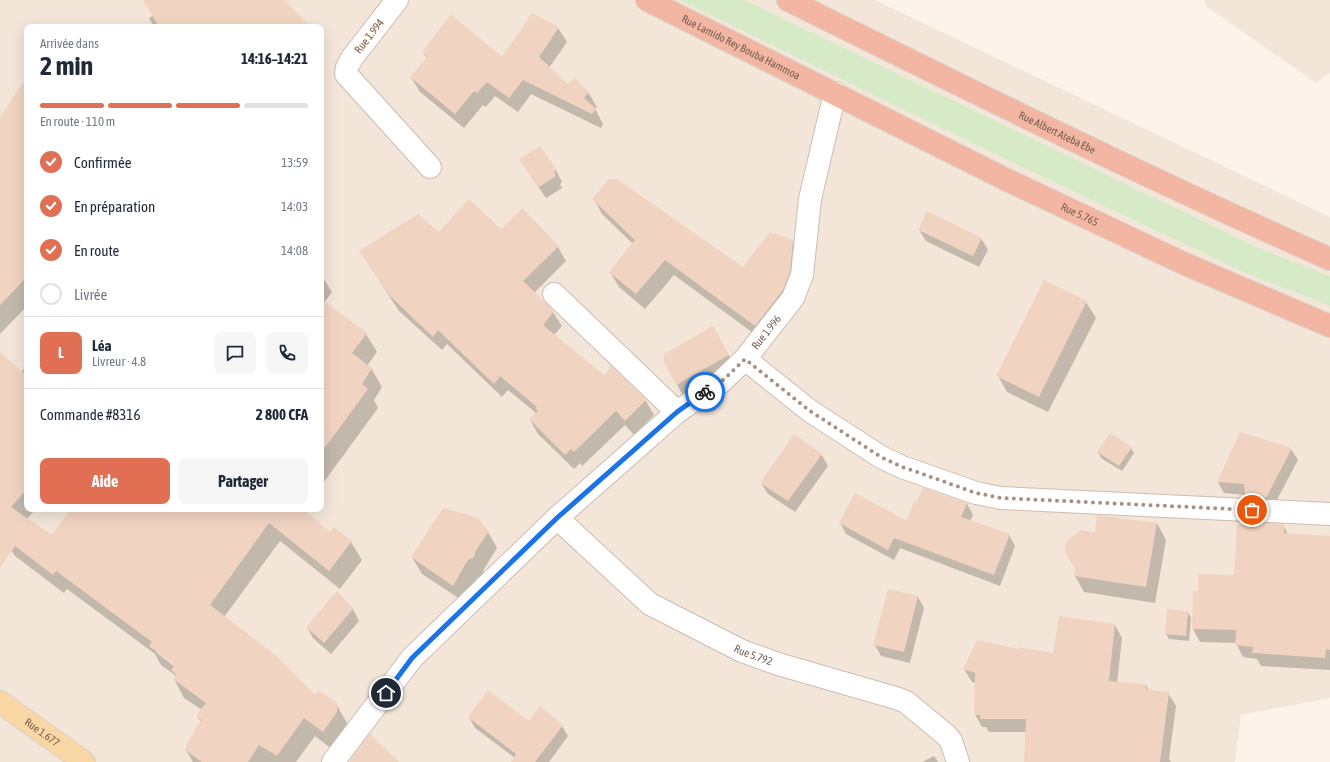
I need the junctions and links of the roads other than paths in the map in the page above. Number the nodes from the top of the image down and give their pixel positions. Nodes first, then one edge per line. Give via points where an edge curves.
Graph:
1 (397, 0) edge
2 (647, 0) edge
3 (788, 0) edge
4 (836, 93) junction
5 (430, 167) dead end
6 (1330, 259) edge
7 (554, 294) dead end
8 (1330, 326) edge
9 (745, 359) junction
10 (677, 412) junction
11 (1330, 514) edge
12 (557, 518) junction
13 (0, 702) edge
14 (84, 762) edge
15 (333, 762) edge
16 (958, 762) edge

1 - 5 street, Rue 1.994 via 352,58 346,74
2 - 4 highway, Rue Lamido Rey Bouba Hammoa
3 - 6 highway, Rue Albert Ateba Ebe via 1214,208
4 - 8 highway, Rue 5.765 via 1005,179 1185,264
4 - 9 street, Rue 1.996 via 810,199 802,274 793,298
7 - 10 street
9 - 10 street, Rue 1.996 via 721,382
9 - 11 street via 810,411 881,457 976,493 1001,498
10 - 12 street, Rue 1.996
12 - 15 street, Rue 1.996 via 412,658
12 - 16 street, Rue 5.792 via 650,604 742,651 906,702 946,735 951,741
13 - 14 main road, Rue 1.677

